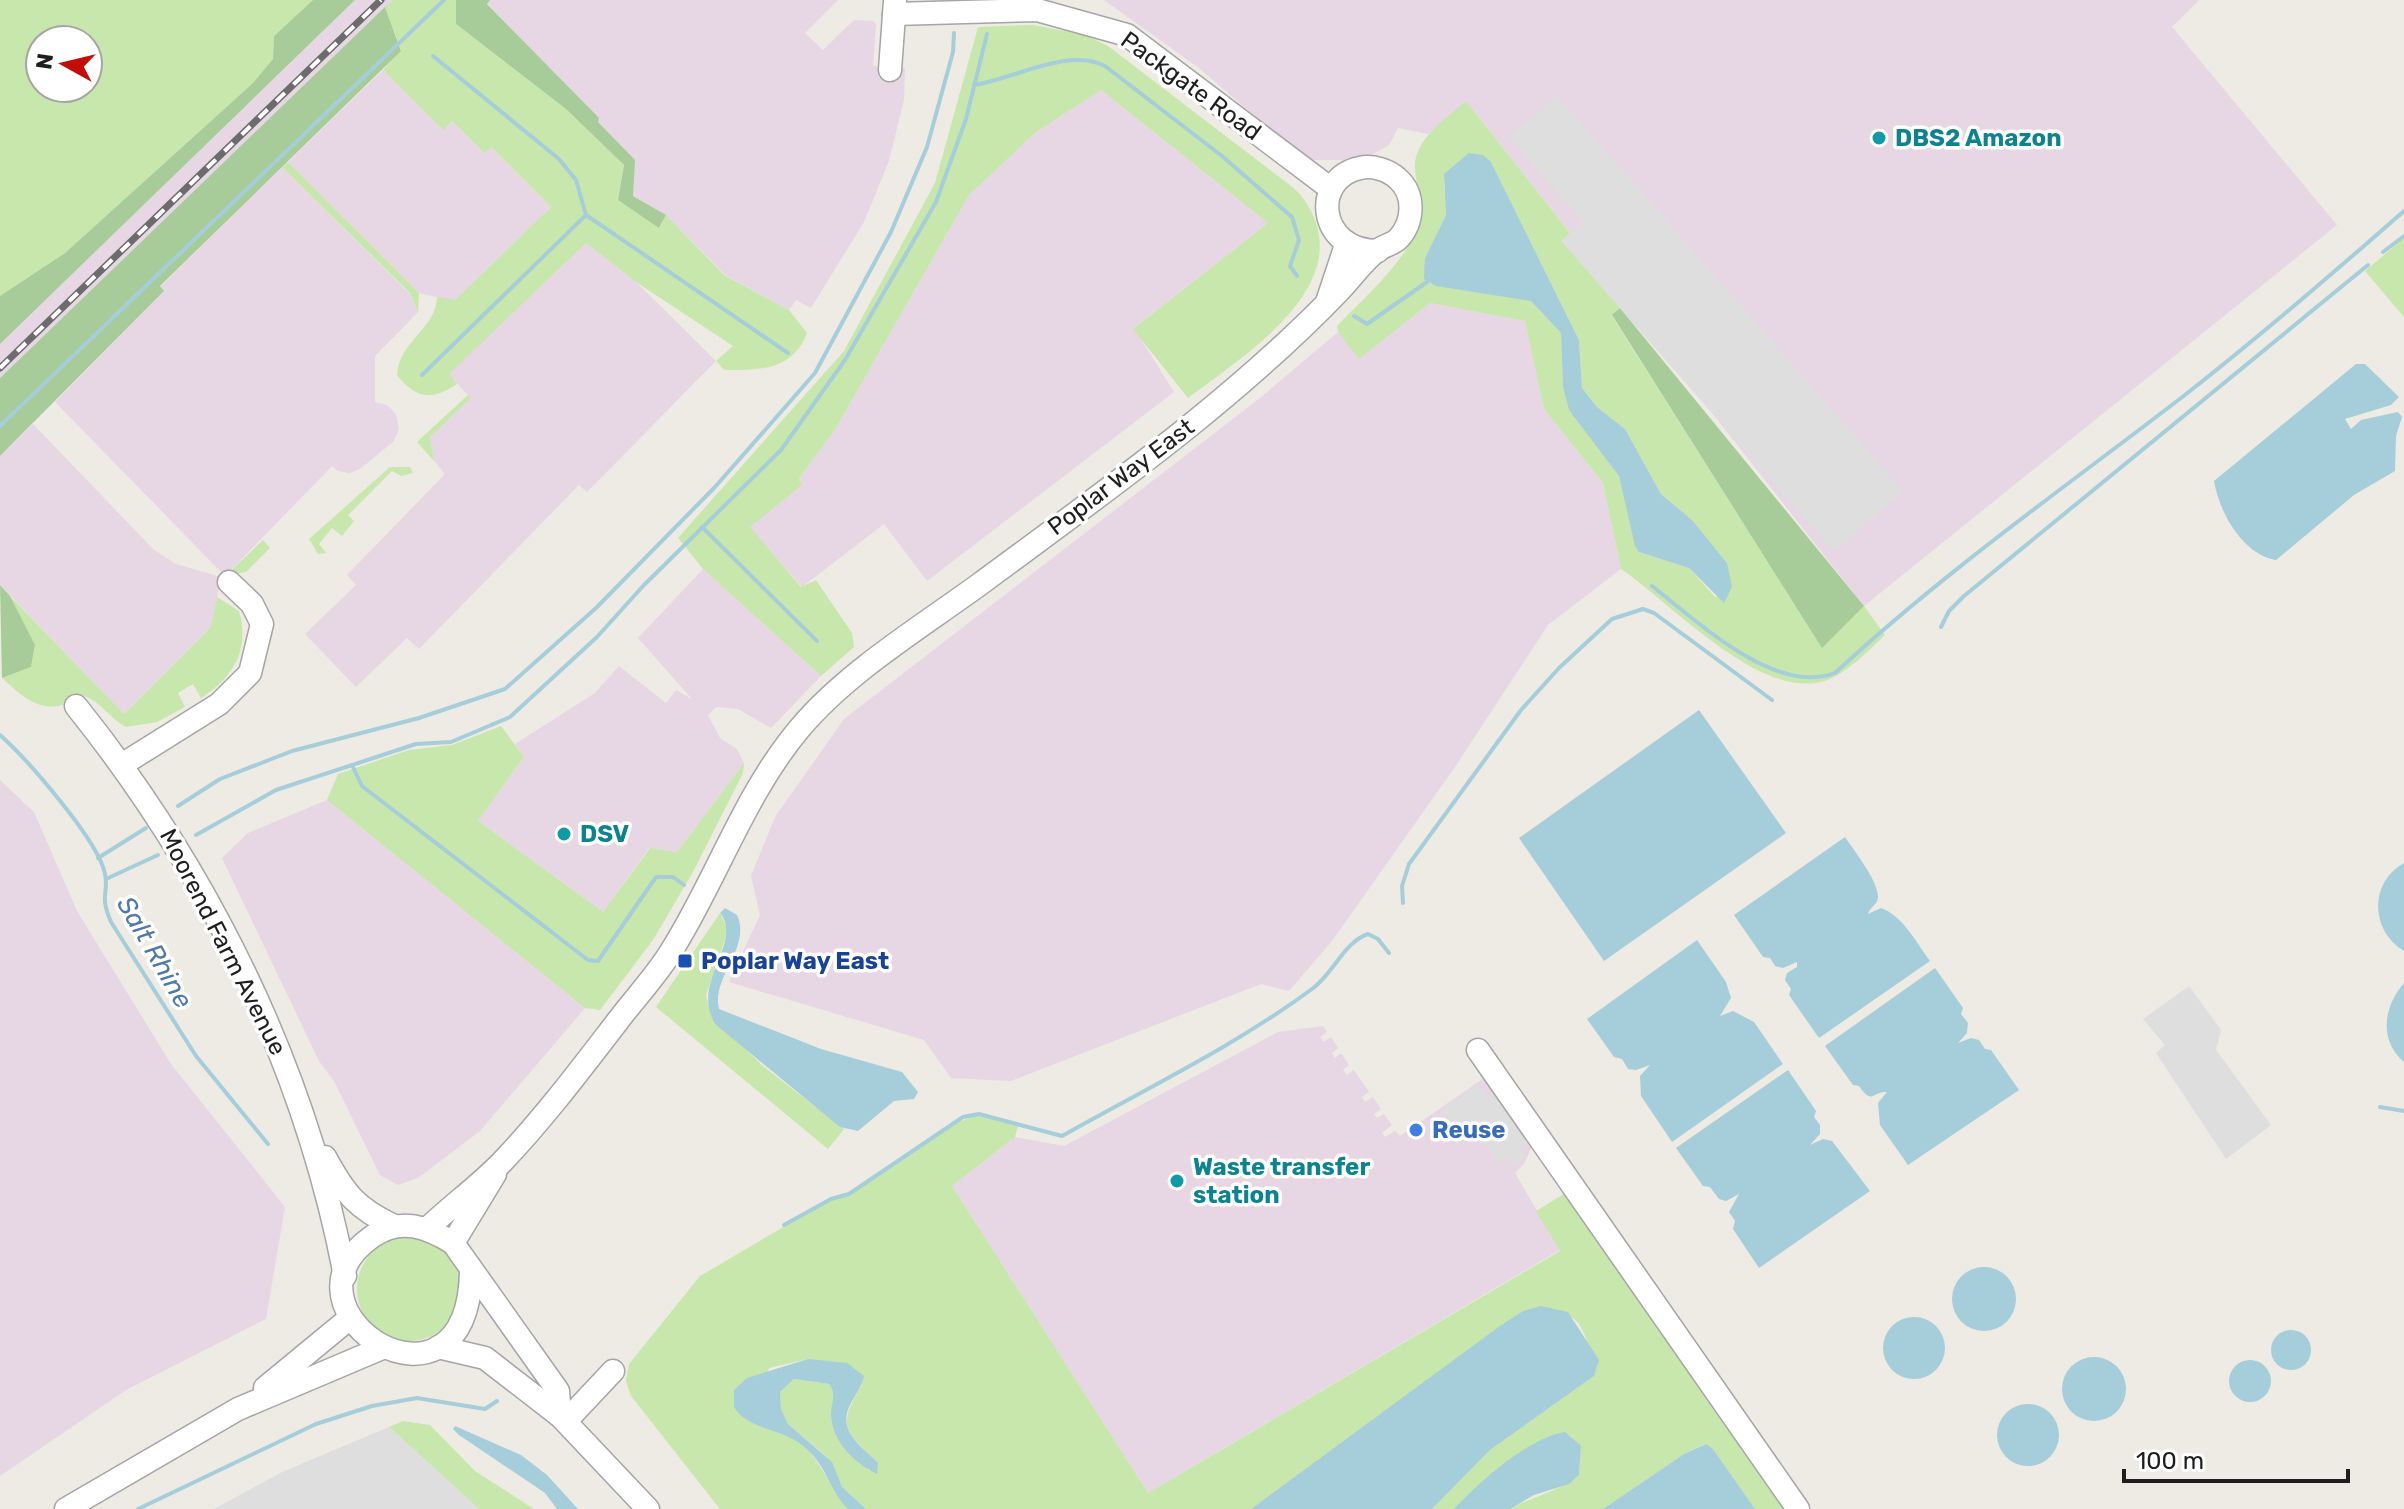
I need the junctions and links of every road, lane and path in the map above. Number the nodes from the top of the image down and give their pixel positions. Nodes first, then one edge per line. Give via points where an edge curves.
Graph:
1 (894, 7) edge
2 (890, 70) dead end
3 (1331, 189) junction
4 (1346, 245) junction
5 (1378, 251) junction
6 (1326, 304) junction
7 (229, 582) dead end
8 (76, 706) dead end
9 (123, 764) junction
10 (1478, 1050) dead end
11 (309, 1128) junction
12 (499, 1166) junction
13 (394, 1226) junction
14 (428, 1228) junction
15 (453, 1243) junction
16 (471, 1272) junction
17 (345, 1276) junction
18 (350, 1318) junction
19 (438, 1347) junction
20 (382, 1348) junction
21 (613, 1371) dead end
22 (238, 1409) junction
23 (563, 1419) junction
24 (66, 1509) edge
25 (648, 1509) edge
26 (1798, 1509) edge

1 - 2 street, Packgate Road
1 - 3 street, Packgate Road via 1037,10 1127,35
3 - 4 street via 1327,212 1333,231
3 - 5 street, Poplar Way East via 1347,172 1365,166 1390,172 1403,183 1411,203 1409,223 1397,241
4 - 5 street
4 - 6 street, Poplar Way East
5 - 6 street, Poplar Way East
6 - 12 street, Poplar Way East via 1203,414 864,669 801,727 758,793 671,952 558,1099
7 - 9 street via 252,604 262,624 250,673 219,704
8 - 9 street, Moorend Farm Avenue
9 - 11 street, Moorend Farm Avenue via 175,843 270,1023
10 - 26 street
11 - 13 street, Moorend Farm Avenue via 341,1186 362,1210
11 - 17 street, Moorend Farm Avenue
12 - 14 street, Poplar Way East
12 - 15 street, Poplar Way East
13 - 14 street
13 - 17 street via 363,1243
14 - 15 street
15 - 16 street
16 - 19 street via 470,1304 459,1329
16 - 23 street via 558,1391
17 - 18 street
18 - 20 street via 363,1336
18 - 22 street
19 - 20 street via 418,1353
19 - 23 street via 485,1358
20 - 22 street
21 - 23 street
22 - 24 street
23 - 25 street

